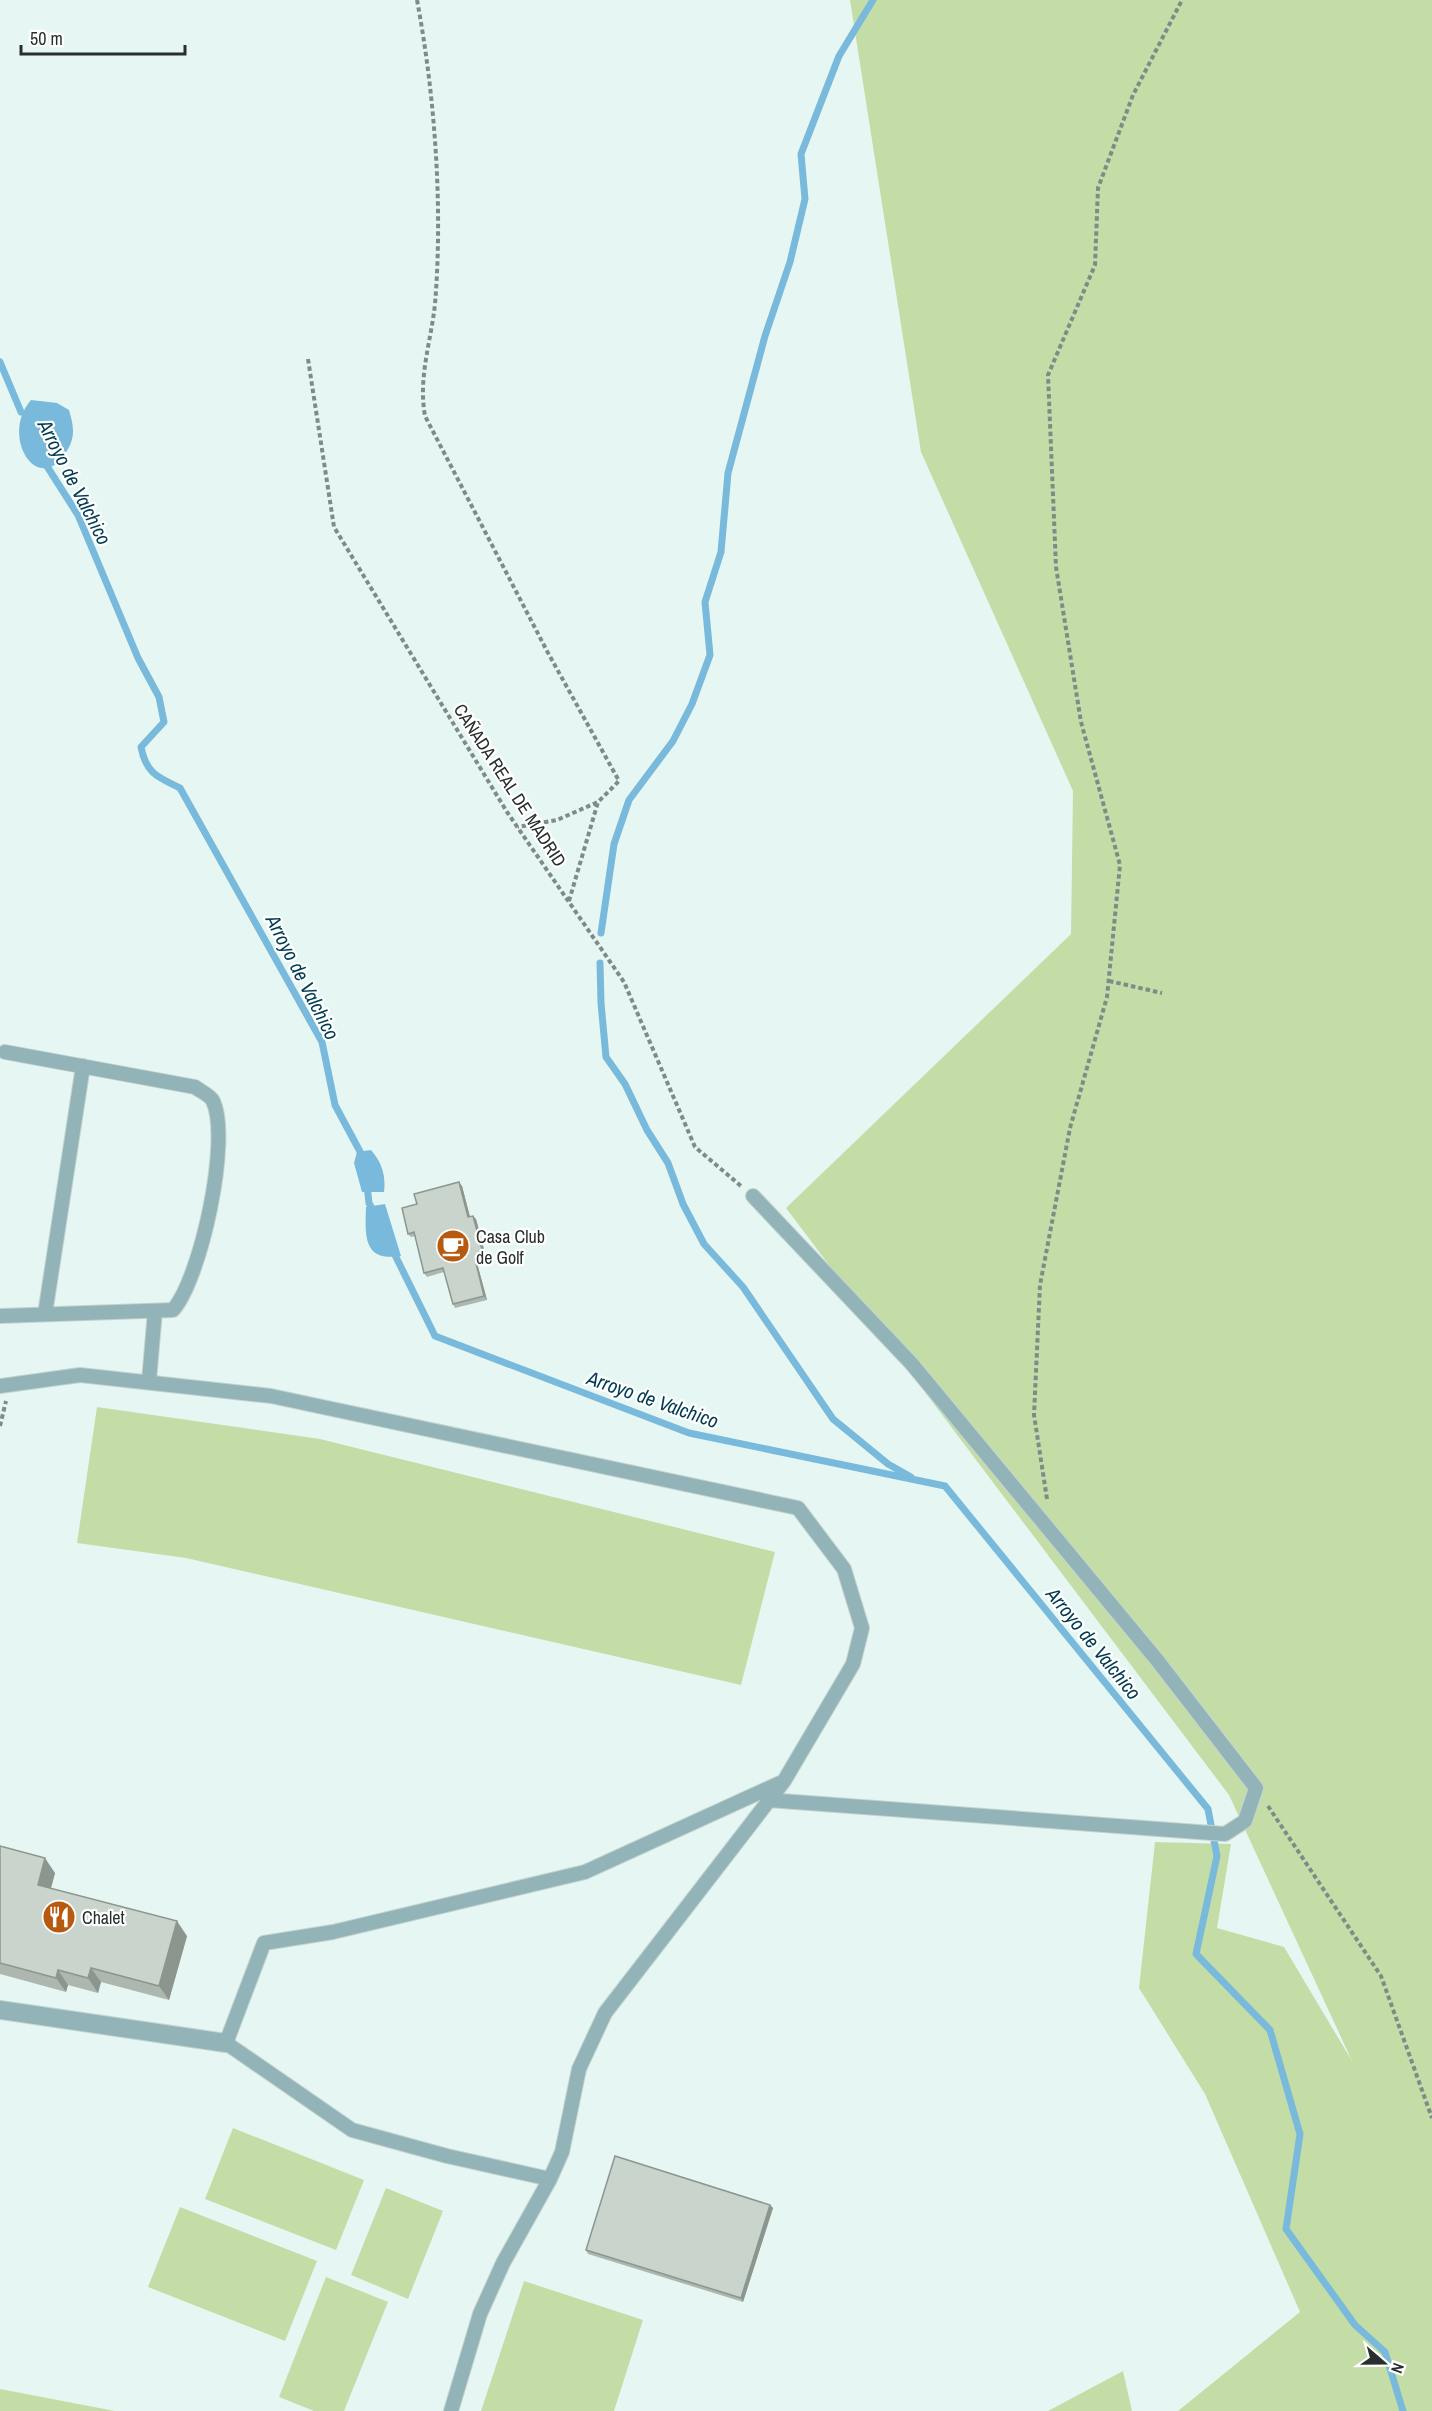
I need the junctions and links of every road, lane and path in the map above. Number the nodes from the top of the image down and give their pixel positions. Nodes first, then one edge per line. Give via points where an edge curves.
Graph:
1 (417, 0) edge
2 (1182, 0) edge
3 (308, 358) dead end
4 (598, 802) junction
5 (518, 827) junction
6 (569, 902) junction
7 (1109, 981) junction
8 (1162, 993) dead end
9 (5, 1052) dead end
10 (83, 1066) junction
11 (753, 1196) joint
12 (155, 1311) junction
13 (45, 1314) junction
14 (0, 1316) edge
15 (149, 1381) junction
16 (5, 1385) edge
17 (0, 1426) edge
18 (1048, 1506) dead end
19 (784, 1781) junction
20 (1256, 1788) junction
21 (768, 1800) junction
22 (0, 2010) edge
23 (226, 2043) junction
24 (1432, 2118) edge
25 (550, 2179) junction
26 (451, 2411) edge

1 - 4 path via 435,163 437,233 435,304 421,392 424,416 619,781
2 - 7 path via 1133,95 1098,188 1095,265 1048,375 1056,567 1081,722 1120,865
3 - 5 path, CAÑADA REAL DE MADRID via 334,527
4 - 5 path via 557,820
4 - 6 path
5 - 6 path, CAÑADA REAL DE MADRID
6 - 11 path, CAÑADA REAL DE MADRID via 624,982 695,1147
7 - 8 path
7 - 18 path via 1070,1128 1040,1285 1034,1415
9 - 10 lane
10 - 12 lane via 195,1087 212,1098 218,1117 219,1140 209,1213 194,1275 173,1310
10 - 13 lane
11 - 20 lane via 911,1363 1157,1660
12 - 13 lane
12 - 15 lane
13 - 14 lane
15 - 16 lane via 80,1375
15 - 19 lane via 271,1396 798,1508 844,1569 862,1628 853,1664
16 - 17 path
19 - 21 lane
19 - 23 lane via 585,1872 333,1932 264,1943
20 - 21 lane via 1245,1821 1225,1834
20 - 24 path via 1381,1976
21 - 25 lane via 605,2013 579,2069 562,2152
22 - 23 street
23 - 25 lane via 352,2130
25 - 26 lane via 503,2263 480,2314

